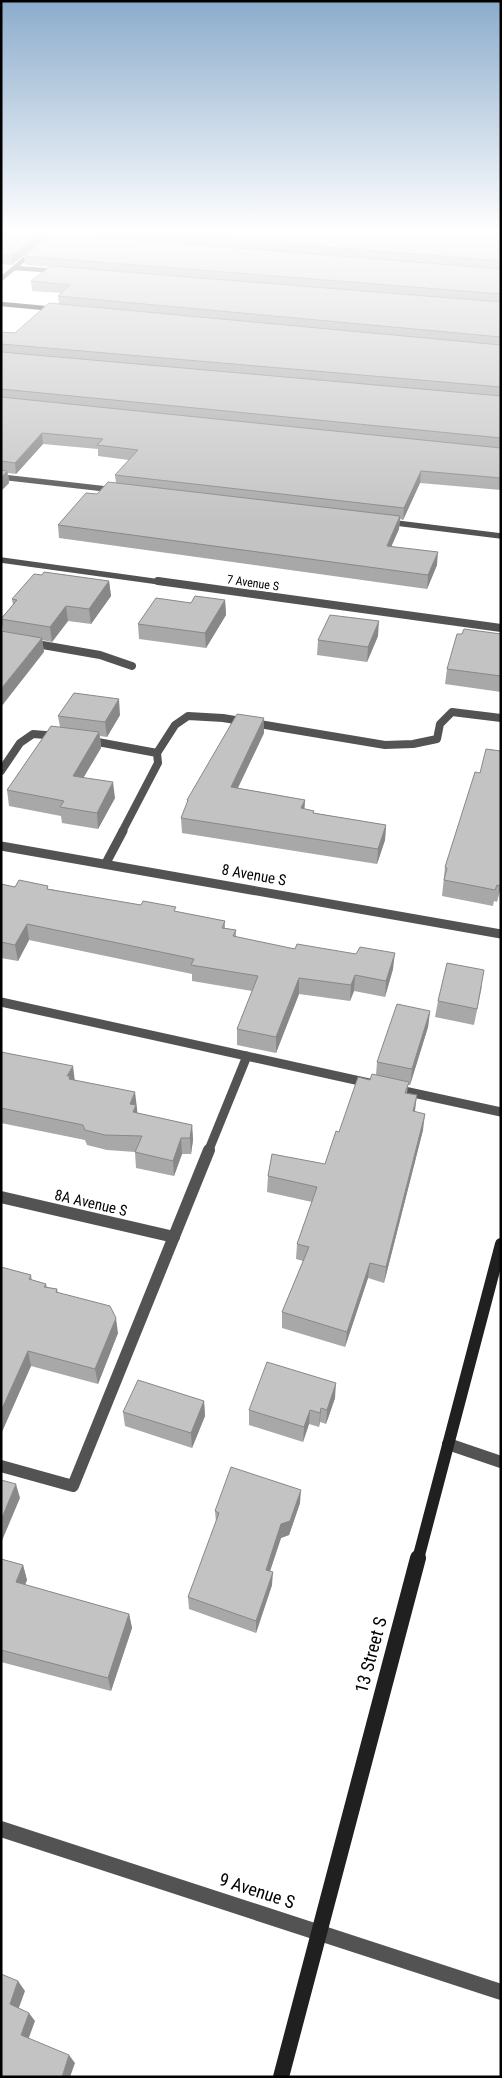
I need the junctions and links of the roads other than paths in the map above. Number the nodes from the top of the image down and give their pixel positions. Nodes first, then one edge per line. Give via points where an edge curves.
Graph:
1 (1, 477) edge
2 (119, 491) edge
3 (383, 522) edge
4 (501, 536) edge
5 (5, 560) edge
6 (1, 570) edge
7 (501, 628) edge
8 (19, 641) edge
9 (132, 666) dead end
10 (501, 718) edge
11 (64, 736) edge
12 (78, 739) edge
13 (157, 753) junction
14 (1, 771) edge
15 (1, 846) edge
16 (106, 863) junction
17 (501, 934) edge
18 (1, 1002) edge
19 (247, 1056) junction
20 (501, 1112) edge
21 (1, 1197) edge
22 (174, 1237) junction
23 (501, 1244) edge
24 (448, 1444) junction
25 (501, 1462) edge
26 (1, 1466) edge
27 (1, 1829) edge
28 (320, 1932) junction
29 (501, 1992) edge
30 (281, 2077) edge

1 - 2 street
3 - 4 street
5 - 6 street
5 - 7 street, 7 Avenue S
8 - 9 street via 100,655
10 - 13 street via 452,712 440,724 437,739 385,745 223,718 188,716 174,726
11 - 14 street via 33,734 20,743
12 - 13 street
13 - 16 street via 158,763
15 - 16 street, 8 Avenue S
16 - 17 street, 8 Avenue S
18 - 19 street
19 - 20 street
19 - 22 street
21 - 22 street, 8A Avenue S
22 - 26 street via 73,1486
23 - 24 street, 13 Street S
24 - 25 street
24 - 28 street, 13 Street S
27 - 28 street, 9 Avenue S
28 - 29 street, 9 Avenue S
28 - 30 street, 13 Street S

